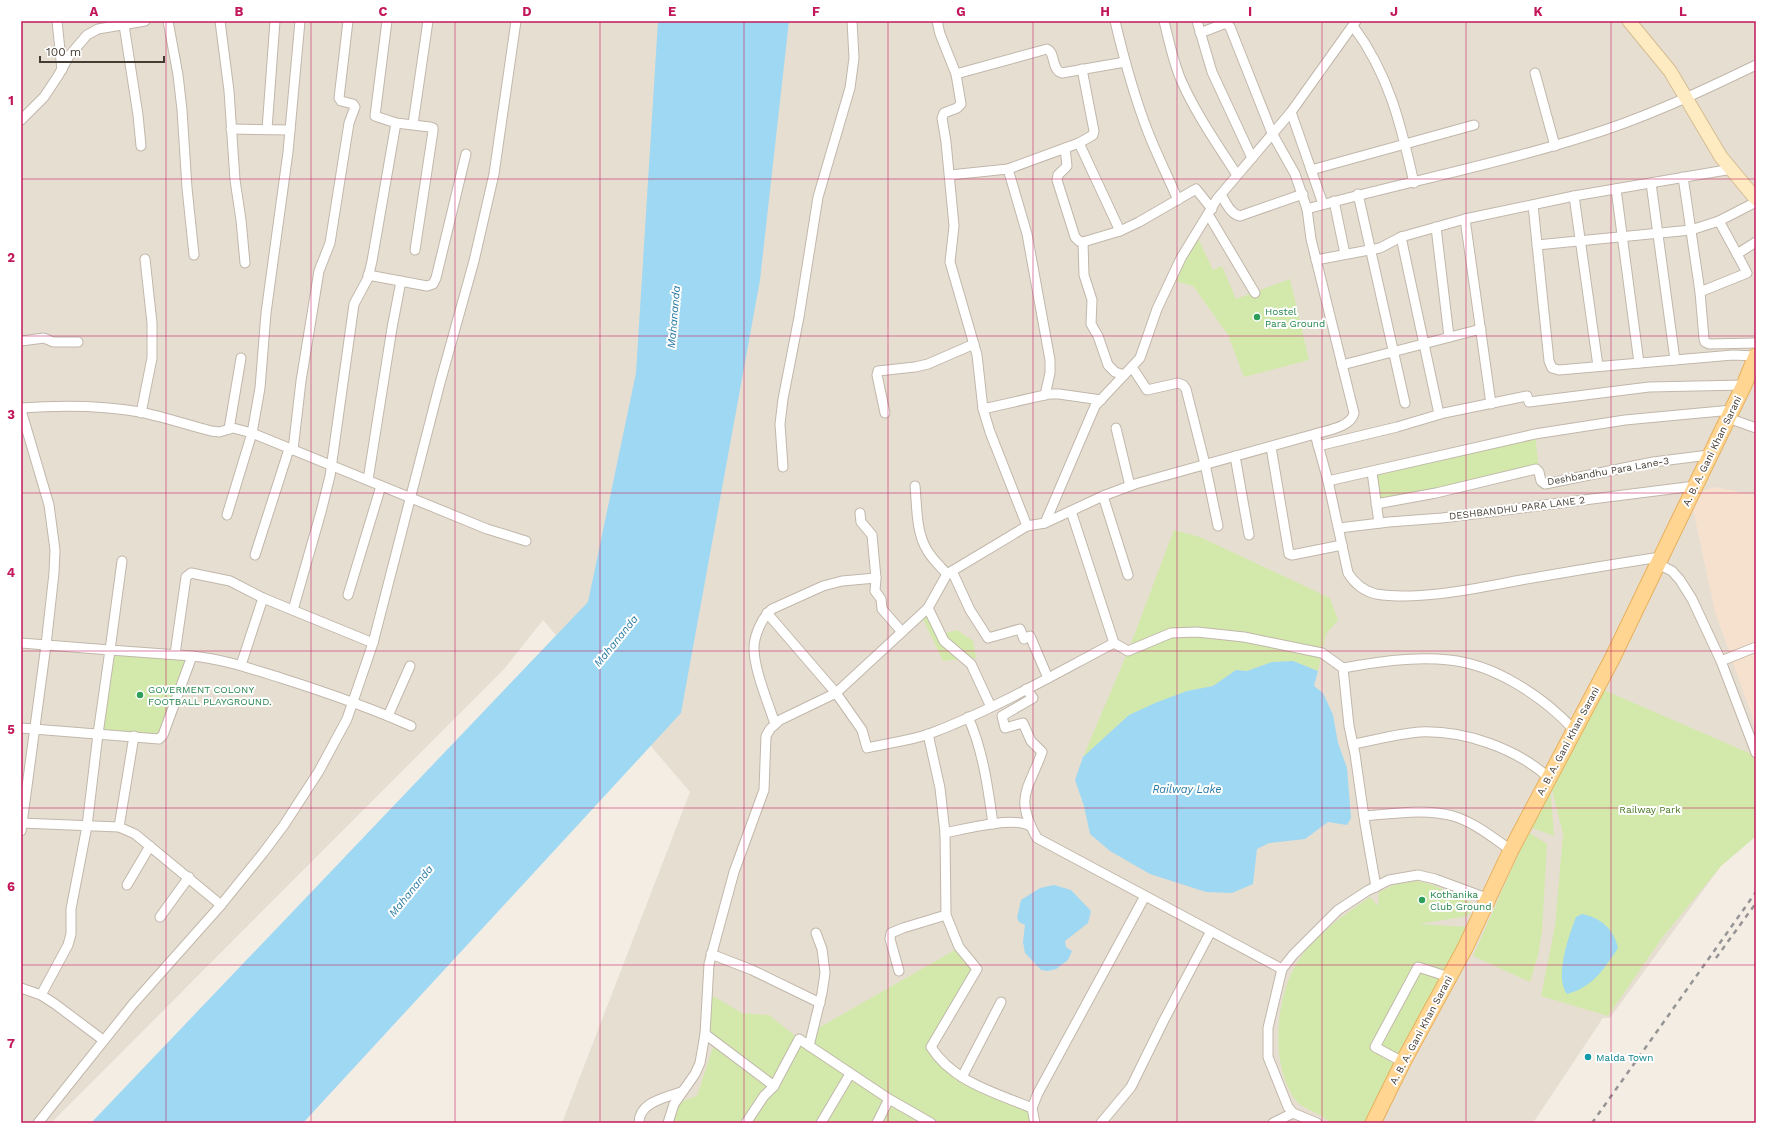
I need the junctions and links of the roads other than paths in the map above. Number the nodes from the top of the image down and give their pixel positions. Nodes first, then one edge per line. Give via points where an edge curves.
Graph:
1 (57, 21) edge
2 (145, 21) edge
3 (168, 21) edge
4 (220, 21) edge
5 (275, 21) edge
6 (300, 21) edge
7 (348, 21) edge
8 (387, 21) edge
9 (428, 21) edge
10 (516, 21) edge
11 (852, 21) edge
12 (937, 21) edge
13 (1115, 21) edge
14 (1164, 21) edge
15 (1197, 21) edge
16 (1629, 21) edge
17 (1354, 24) edge
18 (98, 25) edge
19 (124, 25) junction
20 (1200, 33) junction
21 (1125, 62) junction
22 (1756, 65) edge
23 (1082, 69) junction
24 (62, 70) junction
25 (1535, 73) dead end
26 (956, 74) junction
27 (1687, 98) junction
28 (1291, 112) junction
29 (21, 120) edge
30 (396, 123) junction
31 (413, 124) junction
32 (1474, 125) dead end
33 (231, 129) junction
34 (267, 129) junction
35 (290, 130) junction
36 (1272, 133) junction
37 (1079, 143) junction
38 (1405, 143) junction
39 (141, 146) dead end
40 (1555, 146) junction
41 (1065, 148) junction
42 (466, 154) dead end
43 (1252, 158) junction
44 (1008, 169) junction
45 (1732, 169) junction
46 (1311, 170) junction
47 (950, 175) junction
48 (1237, 175) junction
49 (1683, 177) junction
50 (1414, 183) junction
51 (1651, 183) junction
52 (1616, 189) junction
53 (1221, 194) junction
54 (1303, 194) junction
55 (1358, 194) junction
56 (1574, 196) junction
57 (1756, 199) edge
58 (1178, 200) junction
59 (1334, 201) junction
60 (1756, 202) edge
61 (1323, 204) junction
62 (1533, 205) junction
63 (1307, 209) junction
64 (1210, 211) junction
65 (1465, 219) junction
66 (1719, 221) junction
67 (1436, 227) junction
68 (1691, 230) junction
69 (1120, 231) junction
70 (1658, 233) junction
71 (1402, 237) junction
72 (1622, 237) junction
73 (1580, 241) junction
74 (1083, 242) junction
75 (1756, 242) edge
76 (1537, 245) junction
77 (1371, 249) junction
78 (415, 250) dead end
79 (1345, 254) junction
80 (1737, 254) junction
81 (194, 255) dead end
82 (145, 259) dead end
83 (1316, 260) junction
84 (245, 263) dead end
85 (368, 275) junction
86 (401, 281) junction
87 (1700, 292) junction
88 (1255, 293) dead end
89 (1481, 330) junction
90 (1449, 337) junction
91 (21, 341) edge
92 (78, 342) dead end
93 (1756, 343) edge
94 (974, 344) junction
95 (1424, 344) junction
96 (1393, 352) junction
97 (1756, 356) edge
98 (241, 358) dead end
99 (1675, 360) junction
100 (1639, 362) junction
101 (1342, 365) junction
102 (1598, 366) junction
103 (1132, 367) junction
104 (1124, 375) junction
105 (1744, 385) junction
106 (1046, 395) junction
107 (1101, 400) junction
108 (1405, 403) dead end
109 (1491, 404) junction
110 (21, 409) edge
111 (983, 409) junction
112 (141, 412) junction
113 (884, 413) dead end
114 (1440, 414) junction
115 (1730, 414) junction
116 (1116, 428) dead end
117 (1756, 428) edge
118 (229, 429) junction
119 (252, 433) junction
120 (1315, 434) junction
121 (1318, 446) junction
122 (1271, 447) junction
123 (291, 450) junction
124 (1710, 455) junction
125 (1236, 456) junction
126 (1205, 464) junction
127 (332, 465) junction
128 (783, 467) dead end
129 (1372, 472) junction
130 (368, 480) junction
131 (1328, 481) junction
132 (381, 486) junction
133 (915, 486) dead end
134 (1130, 486) junction
135 (1695, 486) junction
136 (1103, 496) junction
137 (410, 497) junction
138 (1376, 504) junction
139 (1071, 511) junction
140 (860, 513) dead end
141 (227, 515) dead end
142 (1044, 523) junction
143 (1379, 523) junction
144 (1028, 526) junction
145 (1218, 526) dead end
146 (1338, 528) junction
147 (1249, 535) dead end
148 (526, 541) dead end
149 (1342, 545) junction
150 (255, 555) dead end
151 (122, 561) dead end
152 (1658, 562) junction
153 (950, 572) junction
154 (1128, 575) dead end
155 (876, 578) junction
156 (348, 595) dead end
157 (263, 598) junction
158 (928, 608) junction
159 (293, 610) junction
160 (767, 613) junction
161 (902, 632) junction
162 (21, 643) edge
163 (373, 643) junction
164 (1114, 643) junction
165 (46, 644) junction
166 (1756, 648) edge
167 (110, 650) junction
168 (175, 654) junction
169 (192, 656) junction
170 (1721, 661) junction
171 (241, 665) junction
172 (410, 666) dead end
173 (1342, 668) junction
174 (1048, 678) junction
175 (1026, 689) junction
176 (836, 693) junction
177 (353, 702) junction
178 (991, 707) junction
179 (388, 716) junction
180 (968, 717) junction
181 (775, 724) junction
182 (411, 726) dead end
183 (21, 728) edge
184 (34, 729) junction
185 (1574, 730) junction
186 (98, 734) junction
187 (928, 734) junction
188 (134, 736) junction
189 (1353, 744) junction
190 (1756, 753) edge
191 (1549, 778) junction
192 (1364, 816) junction
193 (994, 824) junction
194 (21, 826) edge
195 (87, 826) junction
196 (1030, 826) junction
197 (119, 827) junction
198 (945, 833) junction
199 (150, 846) junction
200 (1511, 850) junction
201 (189, 877) junction
202 (126, 885) dead end
203 (1376, 887) junction
204 (1145, 896) junction
205 (1489, 899) junction
206 (221, 905) junction
207 (946, 915) junction
208 (160, 917) dead end
209 (1211, 931) junction
210 (816, 933) dead end
211 (712, 954) junction
212 (1282, 969) junction
213 (899, 971) dead end
214 (1449, 977) junction
215 (21, 988) edge
216 (41, 995) junction
217 (1001, 1002) dead end
218 (820, 1003) junction
219 (706, 1034) junction
220 (103, 1040) junction
221 (809, 1046) junction
222 (1403, 1062) junction
223 (850, 1074) junction
224 (962, 1077) junction
225 (774, 1086) junction
226 (684, 1090) junction
227 (889, 1099) junction
228 (1032, 1108) junction
229 (1293, 1113) junction
230 (1109, 1118) edge
231 (38, 1123) edge
232 (639, 1123) edge
233 (668, 1123) edge
234 (746, 1123) edge
235 (821, 1123) edge
236 (877, 1123) edge
237 (931, 1123) edge
238 (1035, 1123) edge
239 (1101, 1123) edge
240 (1273, 1123) edge
241 (1317, 1123) edge
242 (1372, 1123) edge

1 - 24 street
2 - 19 street
3 - 81 street via 182,110
4 - 33 street
5 - 34 street
6 - 35 street
7 - 123 street via 339,98 355,107 349,123 330,243 319,271
8 - 30 street via 374,113 376,118
9 - 31 street
10 - 137 street via 486,212
11 - 128 street via 854,58 850,88 818,197 783,399 780,424
12 - 26 street
13 - 21 street
14 - 48 street via 1181,80 1211,135
15 - 20 street
16 - 27 main road via 1670,71
17 - 28 street
17 - 38 street via 1379,68 1391,96
18 - 19 street
18 - 24 street via 74,49
19 - 39 street
20 - 36 street via 1226,23 1230,27
20 - 43 street via 1212,72
21 - 23 street
21 - 58 street via 1148,133
22 - 27 street
23 - 26 street via 1058,72 1051,52 1047,49
23 - 37 street via 1094,131 1090,138
24 - 29 street via 44,97
25 - 40 street
26 - 47 street via 961,106 944,112 942,118
27 - 40 street
27 - 45 main road via 1721,157
28 - 36 street
28 - 46 street
30 - 31 street
30 - 85 street
31 - 78 street via 433,128
32 - 38 street
33 - 34 street
33 - 84 street
34 - 35 street
35 - 119 street via 266,313 260,388
36 - 43 street
36 - 54 street
37 - 41 street
37 - 69 street
38 - 46 street
38 - 50 street
40 - 50 street
41 - 44 street
41 - 74 street via 1067,166 1058,175 1057,180 1076,239
42 - 86 street via 433,284 430,286
43 - 48 street
44 - 47 street
44 - 106 street via 1026,234 1050,360
45 - 49 street
45 - 57 main road
46 - 61 street
47 - 94 street via 954,226 950,262
48 - 53 street
49 - 51 street
49 - 68 street
50 - 55 street
51 - 52 street
51 - 70 street
52 - 56 street
52 - 72 street
53 - 54 street via 1232,211 1240,216
53 - 64 street
54 - 63 street
55 - 59 street
55 - 77 street
56 - 62 street
56 - 73 street
58 - 64 street via 1196,189
58 - 69 street
59 - 61 street
59 - 79 street
60 - 66 street
61 - 63 street
62 - 65 street
62 - 76 street
63 - 83 street
64 - 88 street
64 - 103 street via 1180,258 1157,309 1140,358
65 - 67 street
65 - 89 street
66 - 68 street
66 - 80 street
67 - 71 street
67 - 90 street
68 - 70 street
68 - 87 street
69 - 74 street
70 - 72 street
70 - 99 street
71 - 77 street via 1387,245
71 - 95 street
72 - 73 street
72 - 100 street
73 - 76 street
73 - 102 street
74 - 104 street via 1084,275 1092,300 1091,324 1098,336 1106,363 1115,372
75 - 80 street
76 - 102 street via 1549,361 1552,368 1559,370
77 - 79 street
77 - 96 street
79 - 83 street
80 - 87 street via 1747,273
82 - 112 street via 152,323 152,358
83 - 101 street
85 - 86 street
85 - 127 street via 354,304
86 - 130 street
87 - 93 street via 1705,342
89 - 90 street
89 - 109 street
90 - 95 street
91 - 92 street via 44,338 53,342
94 - 111 street
94 - 113 street via 928,364 878,371
95 - 96 street
95 - 114 street
96 - 101 street
96 - 108 street
97 - 99 street via 1733,355
97 - 105 main road, A. B. A. Gani Khan Sarani
98 - 118 street
99 - 100 street
100 - 102 street
101 - 120 street via 1354,413 1353,419
103 - 104 street
103 - 126 street via 1149,391 1178,383 1183,385
104 - 107 street
105 - 109 street via 1648,388 1529,402 1527,396
105 - 115 main road, A. B. A. Gani Khan Sarani
106 - 107 street via 1059,394
106 - 111 street
107 - 142 street via 1095,406
109 - 114 street
110 - 112 street via 84,405
110 - 165 street via 54,535 54,573
111 - 144 street
112 - 118 street via 211,432
114 - 121 street via 1397,428
115 - 117 street
115 - 124 main road, A. B. A. Gani Khan Sarani
115 - 129 street via 1624,420 1535,434
116 - 134 street
118 - 119 street via 236,428
119 - 123 street
119 - 141 street
120 - 121 street
120 - 122 street
121 - 131 street
122 - 125 street
122 - 149 street via 1289,554
123 - 127 street
123 - 150 street
124 - 135 main road, A. B. A. Gani Khan Sarani
124 - 138 street, Deshbandhu Para Lane-3 via 1653,462 1545,484 1536,470
125 - 126 street
125 - 147 street
126 - 134 street
126 - 145 street
127 - 130 street
127 - 159 street via 322,512
129 - 131 street
129 - 138 street
130 - 132 street
131 - 146 street
132 - 137 street
132 - 156 street
133 - 153 street via 922,540 926,549
134 - 136 street
135 - 143 street, DESHBANDHU PARA LANE 2 via 1442,518
135 - 152 main road, A. B. A. Gani Khan Sarani
136 - 139 street
136 - 154 street
137 - 148 street via 487,529
137 - 163 street
138 - 143 street
139 - 142 street
139 - 164 street
140 - 155 street via 861,522 872,536
142 - 144 street
143 - 146 street, DESHBANDHU PARA LANE 2
144 - 153 street
146 - 149 street
149 - 152 street via 1348,573 1355,584 1376,594 1405,596 1461,591 1582,569
151 - 167 street
152 - 170 street via 1680,580 1692,599
152 - 185 main road, A. B. A. Gani Khan Sarani via 1612,659
153 - 158 street
153 - 174 street via 988,638 1020,629 1024,639 1030,636
155 - 160 street via 842,581 823,586
155 - 161 street via 875,591 881,598 882,609
157 - 159 street
157 - 168 street via 230,581 188,574
157 - 171 street
158 - 161 street
158 - 178 street via 944,641 971,664
159 - 163 street
160 - 176 street
160 - 181 street via 755,638 754,653
161 - 176 street
162 - 165 street
163 - 177 street
164 - 173 street via 1128,651 1171,633 1197,632 1244,637 1322,653
164 - 174 street
165 - 167 street
165 - 184 street
166 - 170 street
167 - 168 street
167 - 186 street
168 - 169 street
169 - 171 street
169 - 188 street via 163,735 159,739
170 - 190 street
171 - 177 street
172 - 179 street
173 - 185 street via 1379,662 1428,659 1449,660 1482,668 1505,677 1544,702
173 - 189 street
174 - 175 street
175 - 178 street
175 - 196 street via 1033,698 1002,716 1005,728 1023,723 1031,741 1042,752 1025,794 1024,806
176 - 181 street
176 - 187 street via 862,730 867,748
177 - 179 street
177 - 206 street via 329,754 284,825
178 - 180 street
179 - 182 street
180 - 187 street
180 - 193 street via 986,776
181 - 211 street via 766,736 764,790 734,872
183 - 184 street
184 - 186 street
184 - 194 street
185 - 191 main road, A. B. A. Gani Khan Sarani
186 - 188 street
186 - 195 street
187 - 198 street via 940,788
188 - 197 street
189 - 191 street via 1419,732 1458,735 1480,740 1513,754
189 - 192 street
191 - 200 main road, A. B. A. Gani Khan Sarani
192 - 200 street via 1420,812 1454,816 1472,824
192 - 203 street
193 - 196 street via 1023,822
193 - 198 street
194 - 195 street
195 - 197 street
195 - 216 street via 71,909 70,940
196 - 204 street via 1037,838
197 - 199 street via 135,834
198 - 207 street
199 - 201 street
199 - 202 street
200 - 205 main road, A. B. A. Gani Khan Sarani
201 - 206 street
201 - 208 street
203 - 205 street via 1389,880 1418,875
203 - 212 street via 1338,910
204 - 209 street
204 - 228 street
205 - 214 main road, A. B. A. Gani Khan Sarani
206 - 220 street
207 - 213 street via 891,933 890,939
207 - 224 street via 959,947 977,969 931,1047 938,1058
209 - 212 street
209 - 230 street via 1131,1087
210 - 218 street via 826,973
211 - 218 street
211 - 219 street via 709,964
212 - 229 street via 1268,1028 1268,1058 1288,1107
214 - 222 main road, A. B. A. Gani Khan Sarani
214 - 222 street via 1418,967 1375,1047
215 - 216 street
216 - 220 street
217 - 224 street
218 - 221 street
219 - 225 street
219 - 226 street via 700,1063
220 - 231 street
221 - 223 street
221 - 225 street via 799,1039
222 - 242 main road, A. B. A. Gani Khan Sarani
223 - 227 street
223 - 235 street
224 - 228 street via 970,1083
225 - 234 street
226 - 232 street via 656,1100 639,1118
226 - 233 street via 674,1104
227 - 236 street
227 - 237 street
228 - 238 street
229 - 240 street
229 - 241 street
230 - 239 street

